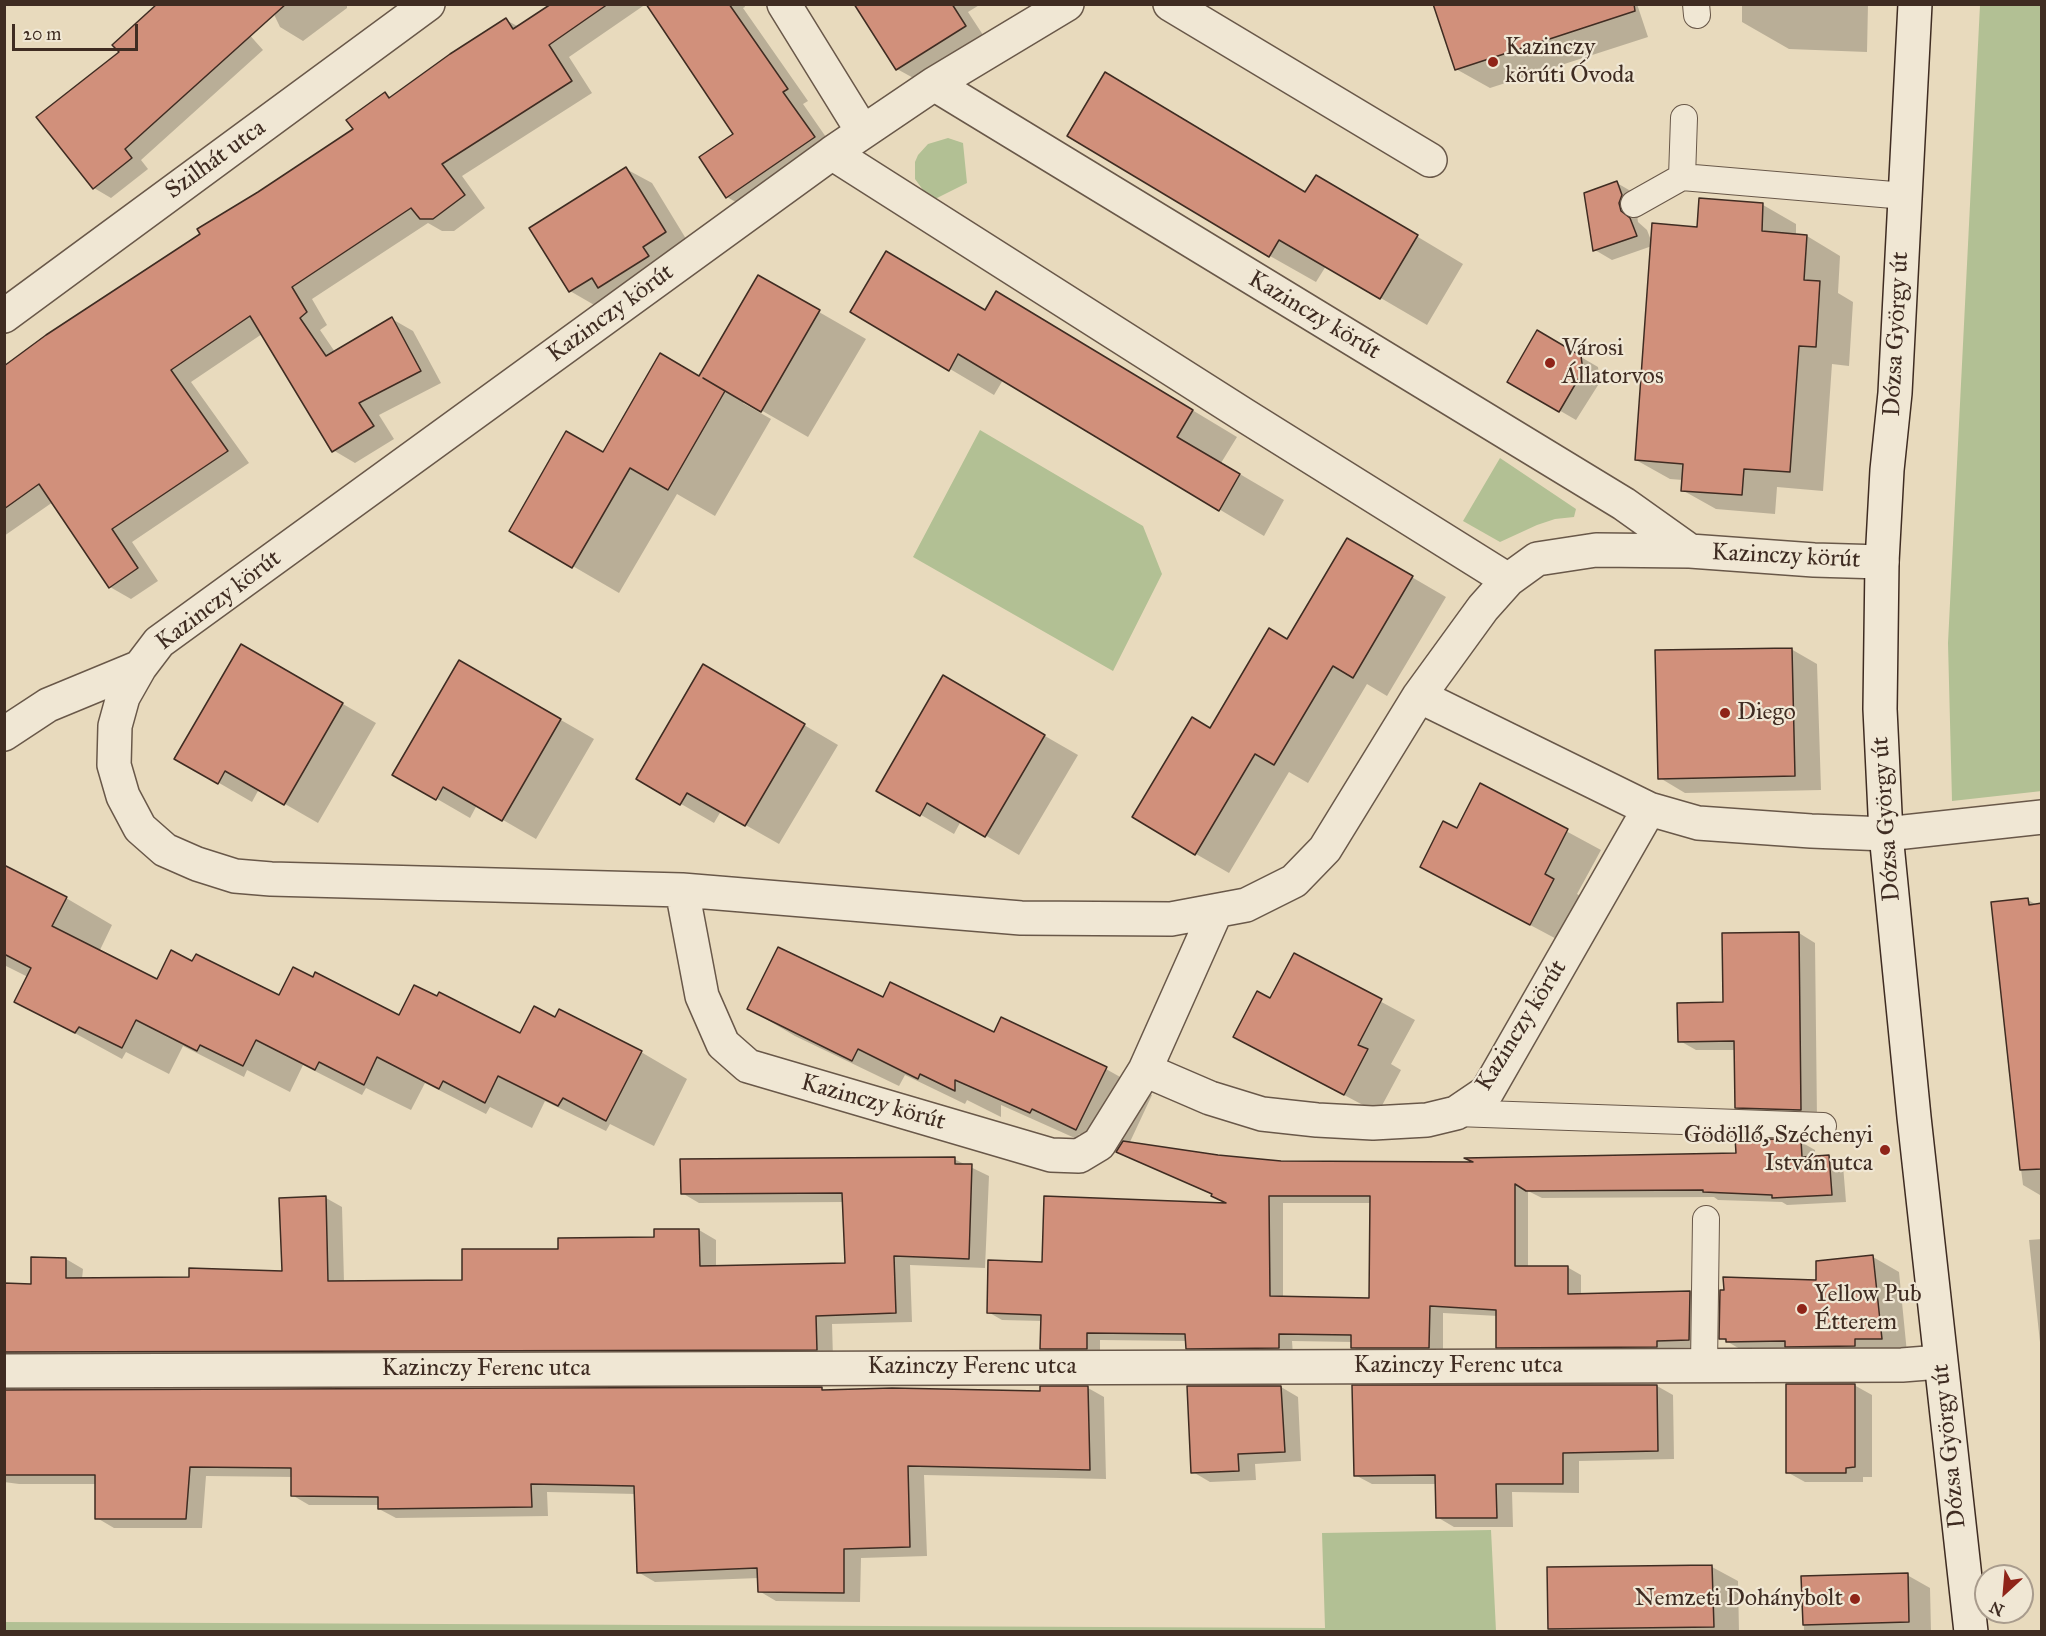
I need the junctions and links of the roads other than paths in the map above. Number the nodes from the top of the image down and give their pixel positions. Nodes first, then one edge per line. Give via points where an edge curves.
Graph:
1 (428, 4) edge
2 (784, 4) edge
3 (1067, 4) edge
4 (1170, 4) edge
5 (1915, 4) edge
6 (934, 84) junction
7 (1684, 118) dead end
8 (863, 132) junction
9 (832, 153) junction
10 (1430, 160) dead end
11 (1682, 177) junction
12 (1905, 196) junction
13 (1634, 204) dead end
14 (4, 316) edge
15 (1690, 551) junction
16 (1882, 562) junction
17 (1509, 580) junction
18 (141, 667) junction
19 (1419, 696) junction
20 (4, 734) edge
21 (1649, 809) junction
22 (2042, 817) edge
23 (1886, 834) junction
24 (682, 891) junction
25 (1216, 912) junction
26 (1145, 1070) junction
27 (1456, 1113) junction
28 (1823, 1126) dead end
29 (1706, 1219) dead end
30 (1940, 1362) junction
31 (1704, 1365) junction
32 (4, 1371) edge
33 (1971, 1632) edge

1 - 14 street, Szilhát utca
2 - 8 street
3 - 6 street, Kazinczy körút
4 - 10 street
5 - 12 street, Dózsa György út
6 - 8 street, Kazinczy körút
6 - 15 street, Kazinczy körút via 1623,504
7 - 11 lane
8 - 9 street, Kazinczy körút
9 - 17 street
9 - 18 street, Kazinczy körút via 159,642
11 - 12 lane
11 - 13 lane
12 - 16 street, Dózsa György út
15 - 16 street, Kazinczy körút
15 - 17 street, Kazinczy körút via 1596,550 1537,559
16 - 23 street, Dózsa György út via 1880,709
17 - 19 street, Kazinczy körút via 1483,608
18 - 20 street via 48,705
18 - 24 street, Kazinczy körút via 123,697 115,726 114,765 123,796 140,828 165,850 196,864 235,876 271,879
19 - 21 street
19 - 25 street, Kazinczy körút via 1325,849 1294,882 1246,905
21 - 23 street via 1698,822
21 - 27 street, Kazinczy körút via 1486,1092
22 - 23 street
23 - 30 street, Dózsa György út
24 - 25 street, Kazinczy körút via 1021,918 1171,919
24 - 26 street, Kazinczy körút via 702,996 723,1044 748,1066 1051,1155 1079,1156 1099,1144
25 - 26 street, Kazinczy körút
26 - 27 street, Kazinczy körút via 1210,1098 1262,1113 1373,1123 1427,1120
27 - 28 lane
29 - 31 lane
30 - 31 street, Kazinczy Ferenc utca
30 - 33 street, Dózsa György út
31 - 32 street, Kazinczy Ferenc utca

